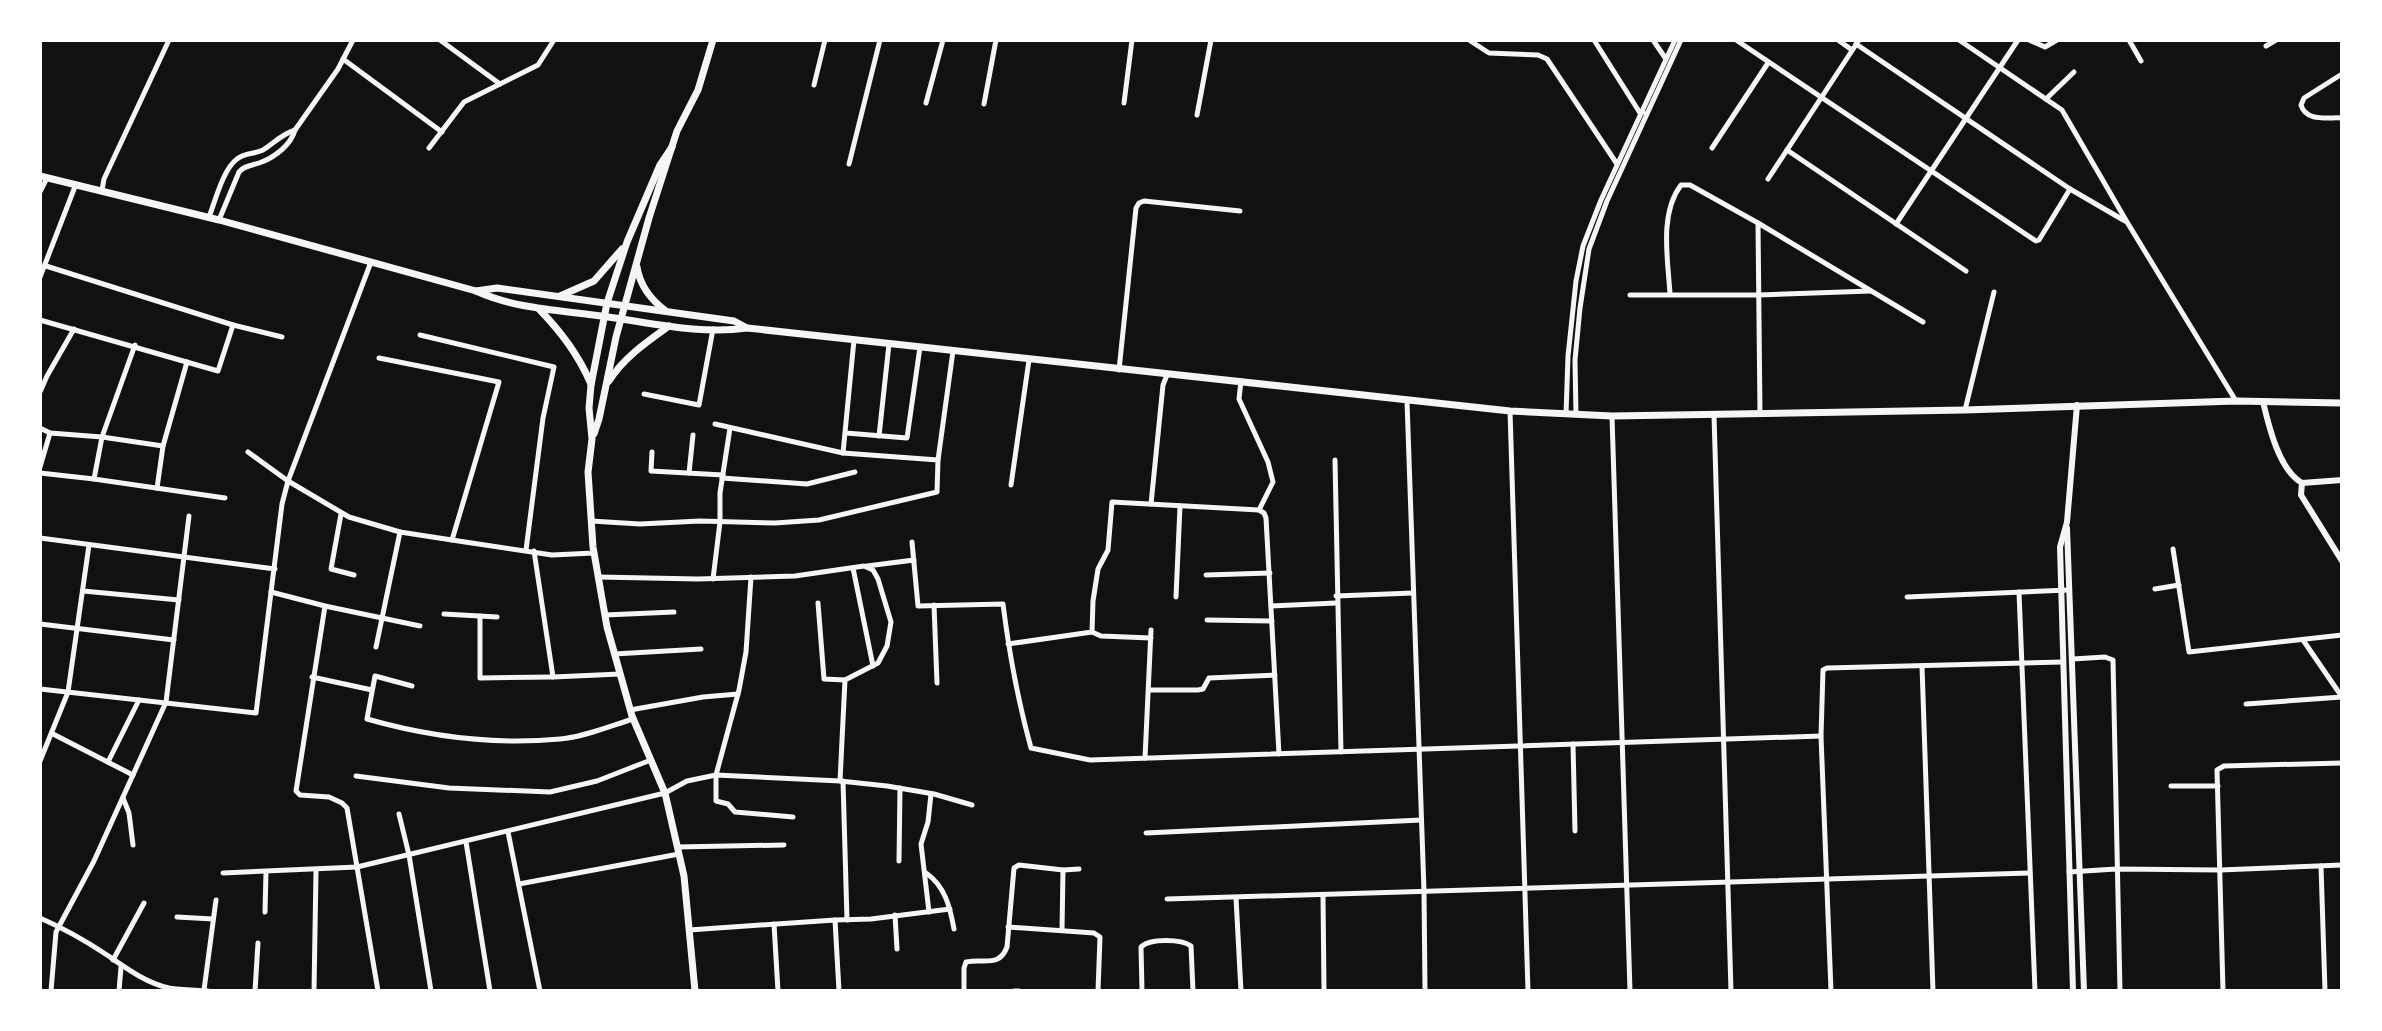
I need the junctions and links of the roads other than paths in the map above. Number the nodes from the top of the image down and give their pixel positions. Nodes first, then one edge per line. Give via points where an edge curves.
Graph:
1 (169, 40) edge
2 (353, 40) edge
3 (440, 40) edge
4 (713, 40) edge
5 (825, 40) edge
6 (880, 40) edge
7 (943, 40) edge
8 (996, 40) edge
9 (1132, 40) edge
10 (1211, 40) edge
11 (1469, 40) edge
12 (1594, 40) edge
13 (1653, 40) edge
14 (1675, 40) edge
15 (1681, 40) edge
16 (1736, 40) edge
17 (1838, 40) edge
18 (1959, 40) edge
19 (2018, 40) edge
20 (2029, 40) edge
21 (2057, 40) edge
22 (2129, 40) edge
23 (2276, 40) edge
24 (552, 41) edge
25 (1856, 45) edge
26 (2266, 46) dead end
27 (343, 59) junction
28 (1665, 59) junction
29 (2141, 61) dead end
30 (1768, 63) junction
31 (1999, 68) junction
32 (2074, 72) dead end
33 (2342, 74) edge
34 (500, 84) junction
35 (814, 85) dead end
36 (1820, 98) junction
37 (2046, 99) junction
38 (926, 103) dead end
39 (1124, 103) dead end
40 (984, 104) dead end
41 (1649, 112) junction
42 (1640, 113) junction
43 (1197, 115) dead end
44 (2342, 118) edge
45 (1965, 119) junction
46 (295, 130) junction
47 (442, 132) junction
48 (672, 147) junction
49 (429, 148) dead end
50 (1712, 148) dead end
51 (1787, 150) junction
52 (1617, 163) junction
53 (849, 164) dead end
54 (1931, 172) junction
55 (44, 177) edge
56 (1768, 179) dead end
57 (76, 184) junction
58 (2070, 189) junction
59 (102, 190) junction
60 (40, 192) edge
61 (1240, 211) dead end
62 (209, 218) junction
63 (219, 220) junction
64 (2127, 222) junction
65 (1758, 223) junction
66 (1896, 224) junction
67 (1591, 233) junction
68 (627, 242) junction
69 (371, 262) junction
70 (636, 263) junction
71 (46, 266) junction
72 (1966, 271) dead end
73 (40, 277) edge
74 (476, 291) junction
75 (1871, 291) junction
76 (1994, 292) dead end
77 (1670, 294) junction
78 (1630, 295) dead end
79 (1759, 295) junction
80 (560, 296) junction
81 (607, 303) junction
82 (624, 307) junction
83 (539, 309) junction
84 (667, 312) junction
85 (605, 316) junction
86 (621, 319) junction
87 (40, 320) edge
88 (1923, 322) dead end
89 (670, 325) junction
90 (233, 326) junction
91 (747, 328) junction
92 (74, 329) junction
93 (713, 329) junction
94 (420, 335) dead end
95 (282, 337) dead end
96 (854, 340) junction
97 (889, 344) junction
98 (135, 345) junction
99 (920, 347) junction
100 (953, 351) junction
101 (379, 358) dead end
102 (1029, 360) junction
103 (187, 362) junction
104 (1119, 370) junction
105 (1167, 375) junction
106 (1241, 382) junction
107 (591, 385) junction
108 (606, 386) junction
109 (40, 392) edge
110 (645, 394) dead end
111 (1407, 401) junction
112 (2236, 401) junction
113 (2263, 402) junction
114 (2342, 402) edge
115 (2077, 405) junction
116 (1965, 410) junction
117 (1510, 411) junction
118 (1566, 414) junction
119 (1760, 414) junction
120 (1576, 415) junction
121 (1714, 415) junction
122 (1612, 416) junction
123 (715, 424) dead end
124 (40, 428) edge
125 (730, 428) junction
126 (50, 433) junction
127 (846, 433) junction
128 (694, 435) dead end
129 (879, 436) junction
130 (102, 437) junction
131 (592, 439) junction
132 (163, 446) junction
133 (248, 452) dead end
134 (652, 452) dead end
135 (843, 453) junction
136 (938, 460) junction
137 (1335, 460) dead end
138 (40, 467) edge
139 (855, 472) dead end
140 (40, 473) edge
141 (689, 473) junction
142 (722, 476) junction
143 (94, 479) junction
144 (2342, 480) edge
145 (288, 481) junction
146 (2302, 483) junction
147 (1011, 485) dead end
148 (157, 488) junction
149 (225, 498) dead end
150 (1151, 504) junction
151 (1180, 506) junction
152 (1259, 510) junction
153 (341, 514) junction
154 (189, 516) dead end
155 (591, 521) junction
156 (720, 522) junction
157 (400, 531) junction
158 (40, 538) edge
159 (452, 540) junction
160 (912, 542) dead end
161 (89, 545) junction
162 (2174, 549) dead end
163 (530, 551) junction
164 (594, 553) junction
165 (2339, 553) edge
166 (185, 557) junction
167 (914, 560) junction
168 (2342, 561) edge
169 (864, 566) junction
170 (853, 568) junction
171 (275, 569) junction
172 (1269, 573) junction
173 (354, 575) dead end
174 (1206, 575) dead end
175 (598, 577) junction
176 (751, 578) junction
177 (713, 579) junction
178 (2179, 585) junction
179 (2155, 589) dead end
180 (2065, 590) junction
181 (83, 591) junction
182 (271, 592) junction
183 (2019, 592) junction
184 (1413, 593) junction
185 (1336, 596) junction
186 (1176, 597) dead end
187 (1908, 597) dead end
188 (179, 600) junction
189 (818, 603) dead end
190 (1336, 603) junction
191 (934, 605) junction
192 (325, 606) junction
193 (1271, 606) junction
194 (674, 612) dead end
195 (444, 614) dead end
196 (605, 615) junction
197 (480, 616) junction
198 (497, 617) dead end
199 (382, 618) junction
200 (1207, 620) dead end
201 (1272, 621) junction
202 (40, 624) edge
203 (420, 626) dead end
204 (78, 628) junction
205 (1151, 630) dead end
206 (1091, 632) junction
207 (2342, 635) edge
208 (1151, 638) junction
209 (174, 640) junction
210 (2303, 640) junction
211 (1008, 645) junction
212 (376, 647) dead end
213 (701, 649) dead end
214 (614, 654) junction
215 (2073, 659) junction
216 (2063, 662) junction
217 (2022, 663) junction
218 (873, 666) junction
219 (1922, 666) junction
220 (620, 674) junction
221 (1275, 676) junction
222 (312, 677) junction
223 (553, 677) junction
224 (845, 680) junction
225 (937, 683) dead end
226 (412, 686) dead end
227 (40, 689) edge
228 (372, 690) junction
229 (1150, 690) junction
230 (68, 692) junction
231 (738, 694) junction
232 (2342, 697) edge
233 (139, 700) junction
234 (166, 702) junction
235 (2246, 704) dead end
236 (630, 710) junction
237 (633, 719) junction
238 (52, 734) junction
239 (1821, 736) junction
240 (1724, 738) junction
241 (1621, 742) junction
242 (1573, 744) junction
243 (1520, 746) junction
244 (1418, 749) junction
245 (1341, 752) junction
246 (1279, 754) junction
247 (1145, 758) junction
248 (651, 760) junction
249 (40, 761) edge
250 (108, 762) junction
251 (2342, 763) edge
252 (133, 775) junction
253 (716, 775) junction
254 (356, 776) dead end
255 (841, 781) junction
256 (2171, 786) dead end
257 (2218, 786) junction
258 (900, 788) junction
259 (665, 793) junction
260 (931, 794) junction
261 (123, 798) junction
262 (972, 805) dead end
263 (399, 814) dead end
264 (793, 817) dead end
265 (1421, 820) junction
266 (1575, 831) dead end
267 (508, 832) junction
268 (1146, 833) dead end
269 (466, 842) junction
270 (133, 845) dead end
271 (784, 845) dead end
272 (678, 850) junction
273 (409, 855) junction
274 (899, 861) dead end
275 (2342, 865) edge
276 (2321, 866) junction
277 (357, 867) junction
278 (1079, 869) dead end
279 (2116, 869) junction
280 (1063, 870) junction
281 (2220, 870) junction
282 (316, 871) junction
283 (266, 872) junction
284 (2068, 872) junction
285 (2080, 872) junction
286 (223, 873) dead end
287 (926, 873) junction
288 (2030, 873) junction
289 (1930, 877) junction
290 (1828, 878) junction
291 (1727, 881) junction
292 (519, 884) junction
293 (1628, 884) junction
294 (1525, 888) junction
295 (1424, 891) junction
296 (1323, 895) junction
297 (1236, 898) junction
298 (216, 900) dead end
299 (1167, 900) dead end
300 (144, 903) dead end
301 (950, 909) junction
302 (265, 912) dead end
303 (929, 912) junction
304 (895, 915) junction
305 (177, 916) dead end
306 (40, 918) edge
307 (213, 919) junction
308 (835, 920) junction
309 (847, 920) junction
310 (774, 924) junction
311 (59, 926) junction
312 (1009, 927) junction
313 (954, 929) dead end
314 (689, 930) junction
315 (1062, 930) junction
316 (258, 943) dead end
317 (897, 949) dead end
318 (113, 960) junction
319 (121, 967) junction
320 (51, 991) edge
321 (119, 991) edge
322 (206, 991) edge
323 (255, 991) edge
324 (314, 991) edge
325 (378, 991) edge
326 (431, 991) edge
327 (490, 991) edge
328 (540, 991) edge
329 (695, 991) edge
330 (778, 991) edge
331 (839, 991) edge
332 (964, 991) edge
333 (1098, 991) edge
334 (1142, 991) edge
335 (1192, 991) edge
336 (1241, 991) edge
337 (1324, 991) edge
338 (1425, 991) edge
339 (1528, 991) edge
340 (1630, 991) edge
341 (1731, 991) edge
342 (1831, 991) edge
343 (1933, 991) edge
344 (2035, 991) edge
345 (2073, 991) edge
346 (2084, 991) edge
347 (2120, 991) edge
348 (2223, 991) edge
349 (2325, 991) edge

1 - 59 street
2 - 27 street
3 - 34 street
4 - 48 main road via 698,90
5 - 35 street
6 - 53 street
7 - 38 street
8 - 40 street
9 - 39 street
10 - 43 street
11 - 52 street via 1489,54 1547,59
12 - 42 street
13 - 28 street
14 - 28 street
15 - 41 street
16 - 30 street
17 - 25 street
18 - 31 street
19 - 31 street
20 - 21 street via 2045,47
22 - 29 street
23 - 26 street
24 - 34 street via 538,65
25 - 36 street
25 - 45 street
27 - 46 street
27 - 47 street
28 - 42 street
30 - 36 street
30 - 50 street
31 - 37 street
31 - 45 street
32 - 37 street
33 - 44 street via 2304,98 2301,105 2310,117
34 - 47 street via 464,102
36 - 51 street
36 - 54 street
37 - 64 street via 2062,110
41 - 42 street
41 - 67 street
42 - 52 street
45 - 54 street
45 - 58 street
46 - 62 street via 230,166
46 - 63 street via 293,139 272,157 239,172
47 - 49 street
48 - 68 main road
48 - 70 main road
51 - 56 street
51 - 66 street
52 - 67 street
54 - 58 street via 2038,241
54 - 66 street
55 - 57 main road
55 - 60 street
57 - 59 main road
57 - 71 street
58 - 64 street
59 - 62 main road
61 - 104 street via 1139,203
62 - 63 main road
63 - 69 main road
64 - 112 street
65 - 75 street
65 - 77 street via 1690,185 1681,185 1674,195 1667,229
65 - 79 street
66 - 72 street
67 - 118 street via 1583,246 1576,281
67 - 120 street via 1575,360
68 - 80 main road via 594,281
68 - 81 main road
69 - 74 main road
69 - 145 street
70 - 82 main road
70 - 84 main road via 643,287
71 - 73 street
71 - 90 street
74 - 80 main road via 497,288
74 - 83 main road
75 - 79 street
75 - 88 street
76 - 116 street
77 - 78 street
77 - 79 street
79 - 119 street
80 - 81 main road
81 - 82 main road
81 - 85 main road
82 - 84 main road
82 - 86 main road
83 - 85 main road
83 - 107 main road via 568,341
84 - 91 main road via 734,321
85 - 86 main road
85 - 107 main road
86 - 89 main road
86 - 108 main road
87 - 92 street
89 - 93 main road
89 - 108 main road via 636,351
90 - 95 street
90 - 103 street via 218,371
91 - 93 main road
91 - 96 main road
92 - 98 street
92 - 109 street
93 - 110 street via 699,405
94 - 163 street via 554,367 542,418
96 - 97 main road
96 - 127 street
97 - 99 main road
97 - 129 street
98 - 103 street
98 - 130 street
99 - 100 main road
99 - 129 street via 907,438
100 - 102 main road
100 - 136 street
101 - 159 street via 499,382
102 - 104 main road
102 - 147 street
103 - 132 street
104 - 105 main road
105 - 106 main road
105 - 150 street
106 - 111 main road
106 - 152 street via 1239,399 1273,482
107 - 131 main road
108 - 131 main road
111 - 117 main road
111 - 184 street
112 - 113 main road
112 - 115 main road
113 - 114 main road
113 - 146 street via 2275,446
115 - 116 main road
115 - 180 street via 2067,522 2060,547
116 - 119 main road
117 - 118 main road
117 - 243 street
118 - 120 main road
119 - 121 main road
120 - 122 main road
121 - 122 main road
121 - 240 street
122 - 241 street
123 - 125 street
124 - 126 street
125 - 135 street
125 - 142 street
126 - 130 street
126 - 138 street
127 - 129 street
127 - 135 street
128 - 141 street
130 - 132 street
130 - 143 street
131 - 155 main road via 588,472
132 - 148 street
133 - 145 street
134 - 141 street via 651,471
135 - 136 street
136 - 156 street via 937,492 819,520
137 - 185 street
139 - 142 street via 807,484
140 - 143 street
141 - 142 street
142 - 156 street
143 - 148 street
144 - 146 street
145 - 153 street
145 - 171 street
146 - 165 street via 2301,495
148 - 149 street
150 - 151 street
150 - 206 street via 1112,502 1108,550 1098,569
151 - 152 street
151 - 186 street
152 - 172 street via 1266,517
153 - 157 street
153 - 173 street via 331,569
154 - 166 street
155 - 156 street
155 - 164 main road
156 - 177 street
157 - 159 street
157 - 199 street
158 - 161 street
159 - 163 street
160 - 167 street
161 - 166 street
161 - 181 street
162 - 178 street
163 - 164 street
163 - 223 street
164 - 175 main road
165 - 168 street
166 - 171 street
166 - 188 street
167 - 169 street
167 - 191 street via 918,606
169 - 170 street
169 - 218 street via 878,579 891,622 887,646
170 - 176 street
170 - 218 street
171 - 182 street
172 - 174 street
172 - 193 street
175 - 177 street
175 - 196 main road
176 - 177 street
176 - 231 street
178 - 179 street
178 - 210 street via 2189,652
180 - 183 street
180 - 215 street
180 - 216 street
181 - 188 street
181 - 204 street
182 - 192 street
182 - 234 street via 256,713
183 - 187 street
183 - 217 street
184 - 185 street
184 - 244 street
185 - 190 street
188 - 209 street
189 - 224 street via 824,679
190 - 193 street
190 - 245 street
191 - 211 street via 1003,604
191 - 225 street
192 - 199 street
192 - 222 street
193 - 201 street
194 - 196 street
195 - 197 street
196 - 214 main road
197 - 198 street
197 - 223 street via 480,677
199 - 203 street
199 - 212 street
200 - 201 street
201 - 221 street
202 - 204 street
204 - 209 street
204 - 230 street
205 - 208 street
206 - 208 street
206 - 211 street
207 - 210 street
208 - 229 street
209 - 234 street
210 - 232 street
211 - 247 street via 1031,748 1090,760
213 - 214 street
214 - 220 main road
215 - 279 street via 2113,660
215 - 285 street
216 - 217 street
216 - 284 street
217 - 219 street
217 - 288 street
218 - 224 street
219 - 239 street via 1823,670
219 - 289 street
220 - 223 street
220 - 236 main road
221 - 229 street via 1209,678 1198,690
221 - 246 street
222 - 228 street
222 - 277 street via 296,791 336,799 346,808
224 - 255 street
226 - 228 street via 378,676
227 - 230 street
228 - 237 street via 368,720 458,739 562,739
229 - 247 street
230 - 233 street
230 - 238 street
231 - 236 street
231 - 253 street
232 - 235 street
233 - 234 street
233 - 250 street
234 - 252 street
236 - 237 main road
237 - 248 main road
238 - 249 street
238 - 250 street
239 - 240 street
239 - 290 street
240 - 241 street
240 - 291 street
241 - 242 street
241 - 293 street
242 - 243 street
242 - 266 street
243 - 244 street
243 - 294 street
244 - 245 street
244 - 265 street
245 - 246 street
246 - 247 street
248 - 254 street via 597,781 550,792 449,788
248 - 259 main road
250 - 252 street
251 - 257 street via 2224,766 2217,770
252 - 261 street
253 - 255 street
253 - 259 street via 687,781
253 - 264 street via 716,802 728,804 735,812
255 - 258 street
255 - 309 street
256 - 257 street
257 - 281 street
258 - 260 street
258 - 274 street
259 - 267 street
259 - 272 main road
260 - 262 street
260 - 287 street via 921,844
261 - 270 street
261 - 311 street
263 - 273 street
265 - 268 street
265 - 295 street
267 - 269 street
267 - 292 street
269 - 273 street
269 - 327 street
271 - 272 street
272 - 292 street
272 - 314 main road
273 - 277 street
273 - 326 street
275 - 276 street
276 - 281 street
276 - 349 street
277 - 282 street
277 - 325 street
278 - 280 street
279 - 281 street
279 - 285 street
279 - 347 street
280 - 312 street via 1014,868
280 - 315 street
281 - 348 street
282 - 283 street
282 - 324 street
283 - 286 street
283 - 302 street
284 - 285 street
284 - 345 street
285 - 346 street
287 - 301 street via 942,888
287 - 303 street
288 - 289 street
288 - 344 street
289 - 290 street
289 - 343 street
290 - 291 street
290 - 342 street
291 - 293 street
291 - 341 street
292 - 328 street
293 - 294 street
293 - 340 street
294 - 295 street
294 - 339 street
295 - 296 street
295 - 338 street
296 - 297 street
296 - 337 street
297 - 299 street
297 - 336 street
298 - 307 street
300 - 318 street
301 - 303 street
301 - 313 street
303 - 304 street
304 - 309 street
304 - 317 street
305 - 307 street
306 - 311 street
307 - 322 street
308 - 309 street
308 - 310 street
308 - 331 street
310 - 314 street
310 - 330 street
311 - 318 street
311 - 320 street
312 - 315 street
312 - 332 street via 1001,958 966,962
314 - 329 main road
315 - 333 street via 1100,937
316 - 323 street
318 - 319 street
319 - 321 street
319 - 322 street via 168,988
334 - 335 street via 1141,947 1169,942 1191,946

